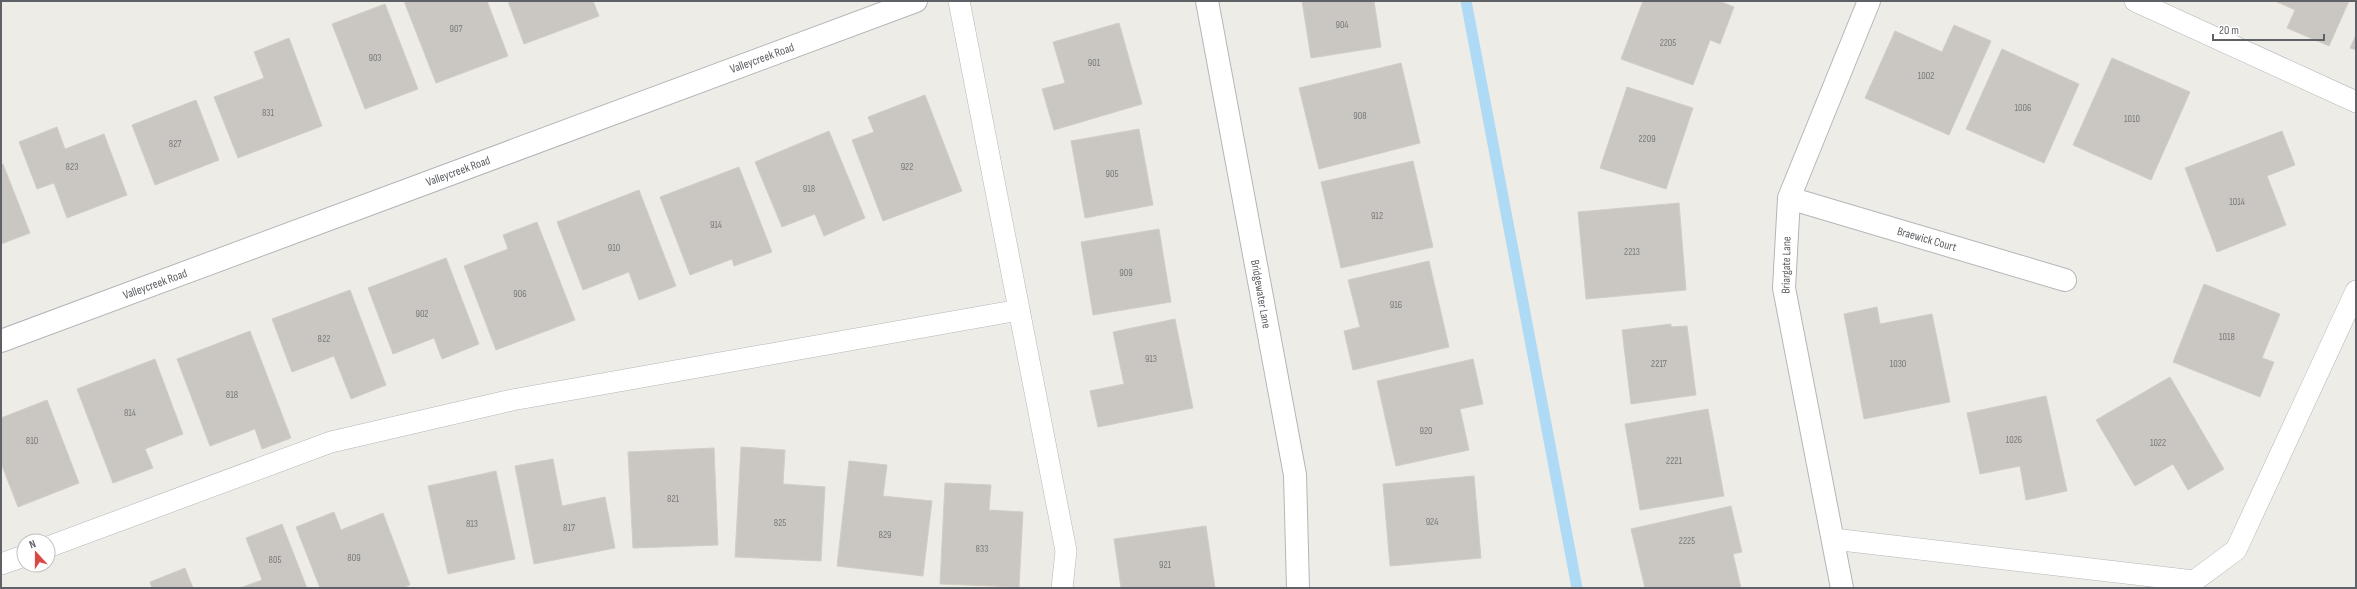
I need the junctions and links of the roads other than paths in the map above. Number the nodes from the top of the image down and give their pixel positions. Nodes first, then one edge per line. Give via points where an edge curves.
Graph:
1 (916, 1) edge
2 (959, 1) edge
3 (1207, 1) edge
4 (1869, 1) edge
5 (2135, 1) edge
6 (2356, 102) edge
7 (1789, 198) junction
8 (2065, 280) dead end
9 (2356, 291) edge
10 (1019, 310) junction
11 (1, 341) edge
12 (1833, 539) junction
13 (56, 544) edge
14 (16, 559) edge
15 (1, 564) edge
16 (1062, 588) edge
17 (1298, 588) edge
18 (1842, 588) edge

1 - 11 street, Valleycreek Road
2 - 10 lane
3 - 17 street, Bridgewater Lane via 1295,475
4 - 7 street, Briargate Lane
5 - 6 lane
7 - 8 street, Braewick Court
7 - 12 street, Briargate Lane via 1784,288
9 - 12 lane via 2236,550 2194,581
10 - 13 lane via 512,400 330,442
10 - 16 lane via 1066,551
12 - 18 street, Briargate Lane
14 - 15 lane

